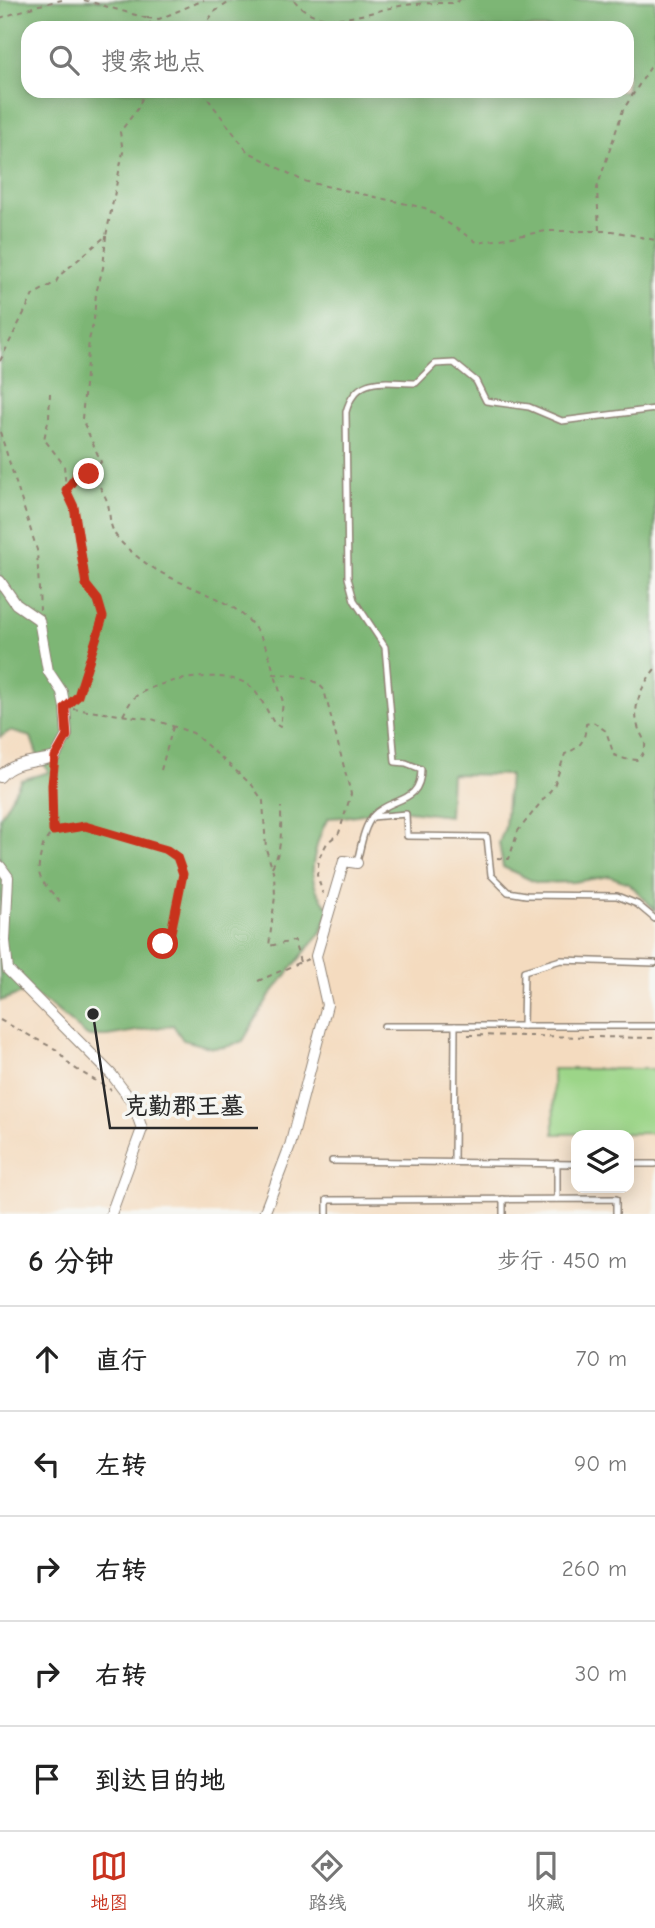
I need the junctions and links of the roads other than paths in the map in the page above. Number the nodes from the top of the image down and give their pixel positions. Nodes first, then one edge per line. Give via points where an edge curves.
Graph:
1 (655, 409) edge
2 (0, 581) edge
3 (0, 777) edge
4 (372, 817) junction
5 (356, 863) joint
6 (0, 866) edge
7 (655, 919) edge
8 (655, 962) edge
9 (384, 1026) dead end
10 (455, 1026) junction
11 (523, 1026) junction
12 (655, 1026) edge
13 (332, 1161) dead end
14 (454, 1163) junction
15 (557, 1163) junction
16 (571, 1164) edge
17 (634, 1164) edge
18 (655, 1164) edge
19 (503, 1199) junction
20 (557, 1199) junction
21 (111, 1214) edge
22 (264, 1214) edge
23 (327, 1214) edge
24 (503, 1214) edge
25 (616, 1214) edge

1 - 4 lane via 562,421 529,407 486,401 476,381 454,363 435,363 416,383 376,382 362,386 350,397 346,412 348,578 354,600 385,647 395,762 421,769 414,793 384,806
2 - 3 street via 16,604 39,620 48,671 62,692 67,736 55,757 24,762
4 - 5 lane
4 - 7 lane via 406,814 407,836 487,837 491,875 508,892 617,895
5 - 22 street via 344,861 316,956 327,1005 290,1146
6 - 21 street via 8,877 8,970 112,1075 133,1103 142,1129
8 - 11 lane via 561,960 524,971
9 - 10 lane
10 - 11 lane
10 - 14 lane
11 - 12 lane
13 - 14 lane
14 - 15 lane
15 - 16 lane
15 - 20 lane
17 - 18 lane
19 - 20 lane
19 - 23 lane via 327,1200
19 - 24 lane
20 - 25 lane via 616,1199

